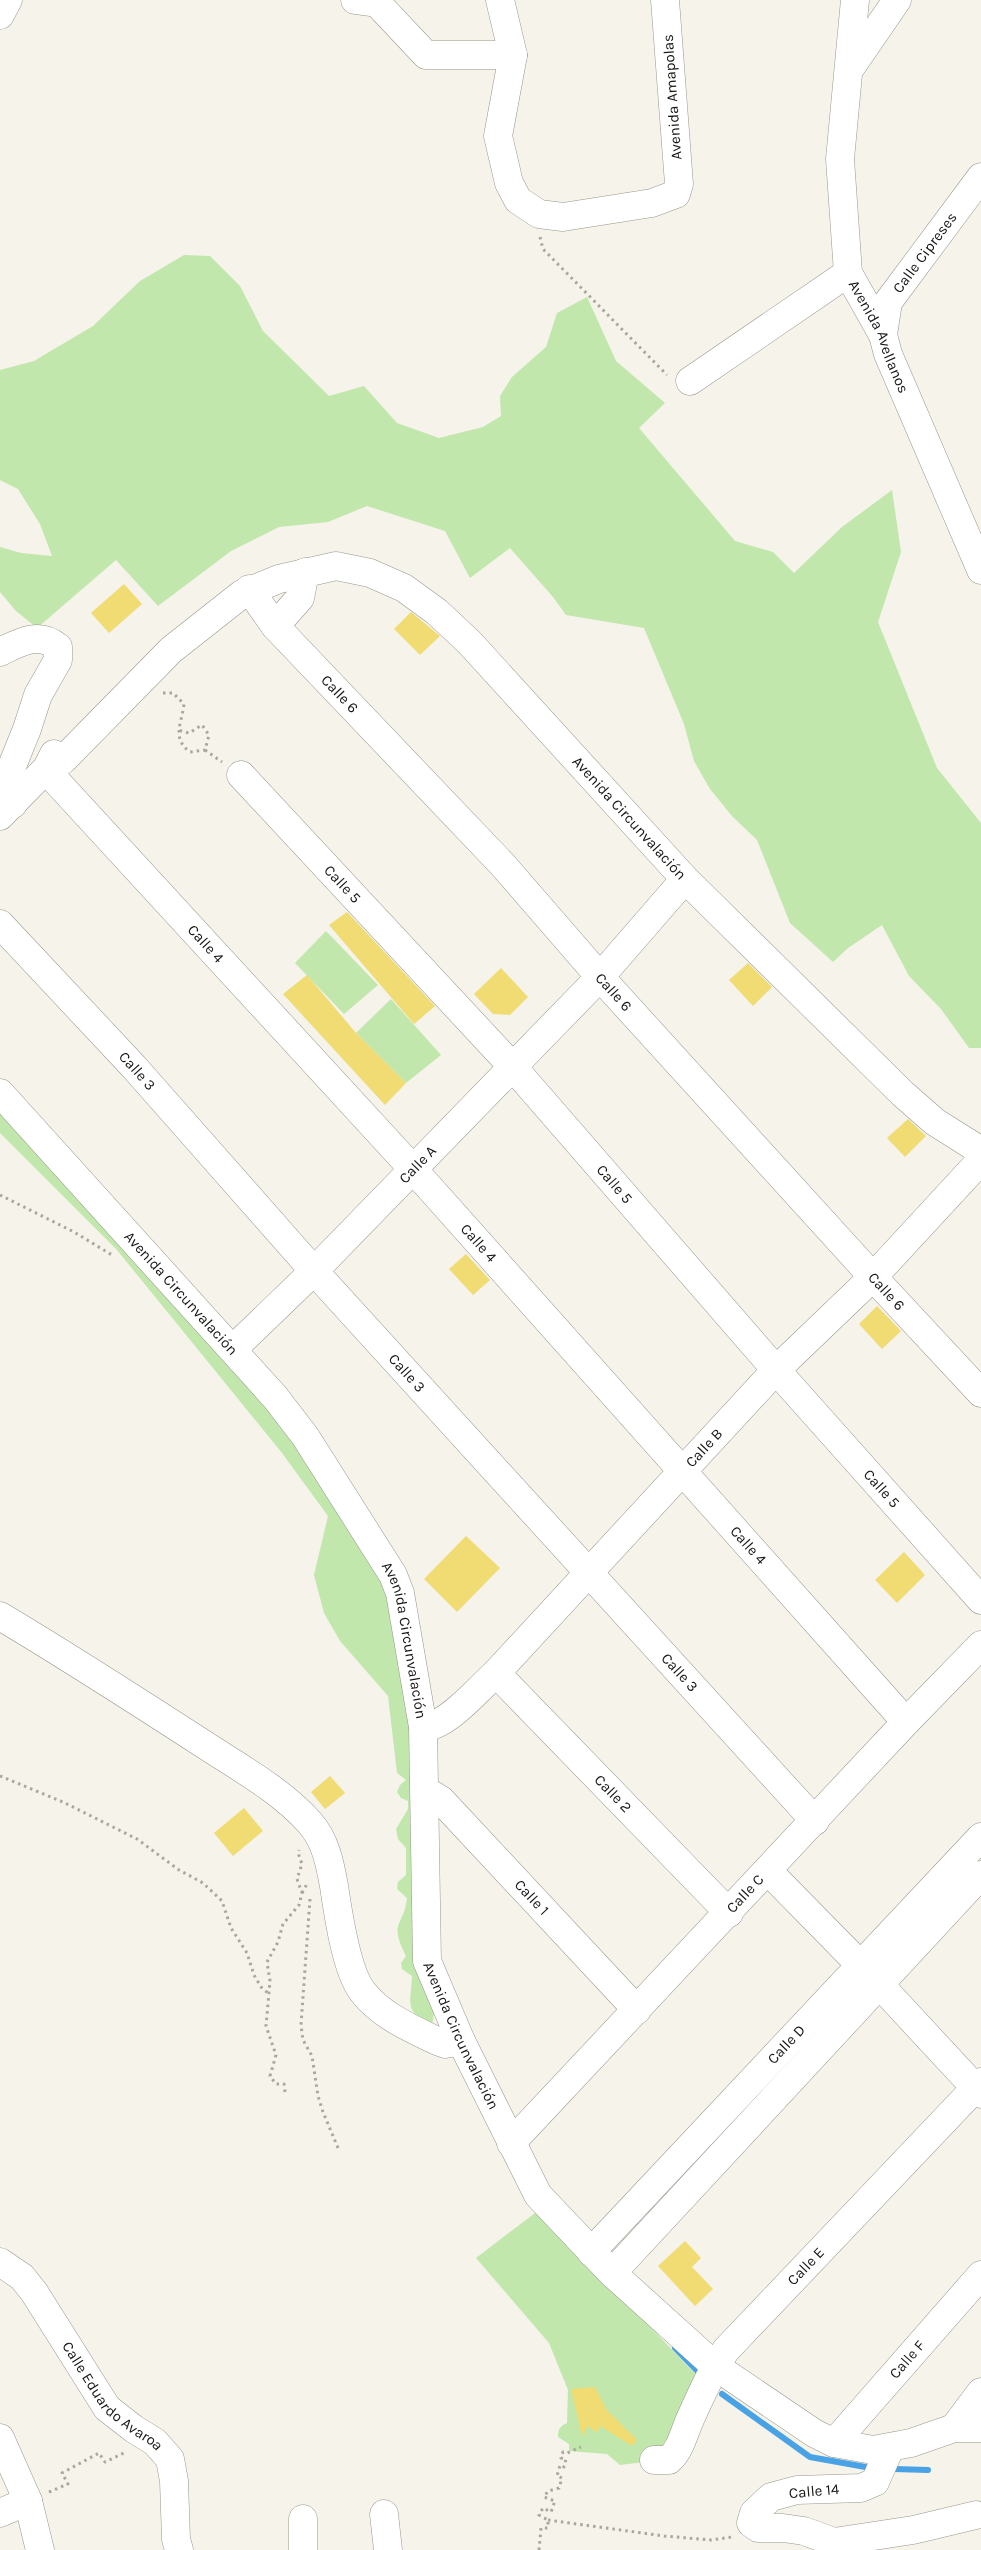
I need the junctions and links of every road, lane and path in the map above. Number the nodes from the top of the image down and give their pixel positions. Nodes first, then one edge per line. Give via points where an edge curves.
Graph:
1 (8, 0) edge
2 (355, 0) edge
3 (500, 0) edge
4 (855, 0) edge
5 (897, 0) edge
6 (667, 2) edge
7 (0, 15) edge
8 (513, 55) junction
9 (850, 68) junction
10 (981, 177) edge
11 (539, 214) junction
12 (848, 273) junction
13 (883, 335) junction
14 (690, 381) joint
15 (981, 570) edge
16 (305, 572) junction
17 (246, 592) junction
18 (275, 626) junction
19 (0, 652) edge
20 (161, 693) dead end
21 (178, 730) junction
22 (46, 769) junction
23 (241, 775) dead end
24 (6, 810) edge
25 (685, 879) junction
26 (0, 924) edge
27 (600, 977) junction
28 (512, 1066) junction
29 (0, 1094) edge
30 (981, 1151) edge
31 (981, 1160) edge
32 (412, 1168) junction
33 (0, 1194) edge
34 (114, 1256) dead end
35 (314, 1271) junction
36 (873, 1277) junction
37 (233, 1349) junction
38 (776, 1370) junction
39 (981, 1393) edge
40 (682, 1472) junction
41 (590, 1572) junction
42 (981, 1600) edge
43 (0, 1616) edge
44 (981, 1645) edge
45 (496, 1673) junction
46 (906, 1722) junction
47 (423, 1726) junction
48 (0, 1776) edge
49 (425, 1790) junction
50 (815, 1821) junction
51 (312, 1826) junction
52 (981, 1838) edge
53 (768, 1871) junction
54 (332, 1874) junction
55 (981, 1874) edge
56 (729, 1913) junction
57 (870, 1975) junction
58 (269, 1994) junction
59 (637, 2010) junction
60 (461, 2041) junction
61 (979, 2088) edge
62 (285, 2092) dead end
63 (511, 2143) junction
64 (338, 2148) dead end
65 (591, 2252) junction
66 (0, 2262) edge
67 (612, 2273) junction
68 (981, 2275) edge
69 (715, 2366) junction
70 (981, 2392) edge
71 (954, 2428) junction
72 (981, 2428) edge
73 (134, 2429) junction
74 (0, 2438) edge
75 (834, 2443) junction
76 (581, 2447) dead end
77 (890, 2448) junction
78 (654, 2460) dead end
79 (28, 2501) junction
80 (0, 2512) edge
81 (384, 2514) dead end
82 (976, 2515) dead end
83 (303, 2519) dead end
84 (548, 2520) junction
85 (751, 2524) junction
86 (40, 2550) edge
87 (179, 2550) edge
88 (303, 2550) edge
89 (388, 2550) edge
90 (539, 2550) edge

1 - 7 street
2 - 8 street via 377,3 426,54
3 - 8 street
4 - 9 street, Avenida Avellanos
5 - 9 street
6 - 11 street, Avenida Amapolas via 676,194 652,203 563,217
8 - 11 street via 498,136 509,183 518,200
9 - 12 street, Avenida Avellanos via 840,159
10 - 13 street, Calle Cipreses via 888,302
11 - 14 path via 539,235 544,249 680,388
12 - 13 street, Avenida Avellanos
12 - 14 street
13 - 15 street, Avenida Avellanos via 888,354
16 - 17 street, Avenida Circunvalación
16 - 18 street via 300,598
16 - 25 street, Avenida Circunvalación via 336,566 370,573 404,588 437,612 470,643
17 - 18 street, Calle 6
17 - 22 street via 165,655 64,759
18 - 27 street, Calle 6 via 502,864
19 - 24 street via 25,639 48,639 58,647 58,660 38,695 8,776
20 - 21 path via 173,693 184,704
21 - 21 path via 189,732 202,725 209,735 205,750 190,752 185,749 179,741
22 - 24 street
22 - 32 street, Calle 4
23 - 28 street, Calle 5
25 - 27 street, Calle A
25 - 30 street, Avenida Circunvalación via 903,1094 935,1122
26 - 35 street, Calle 3 via 134,1067
27 - 28 street, Calle A
27 - 36 street, Calle 6
28 - 32 street, Calle A
28 - 38 street, Calle 5
29 - 37 street, Avenida Circunvalación
31 - 36 street, Calle B
32 - 35 street, Calle A
32 - 40 street, Calle 4
33 - 34 path
35 - 37 street, Calle A
35 - 41 street, Calle 3
36 - 38 street, Calle B
36 - 39 street, Calle 6
37 - 47 street, Avenida Circunvalación via 305,1436 393,1575 400,1593
38 - 40 street, Calle B
38 - 42 street, Calle 5
40 - 41 street, Calle B
40 - 46 street, Calle 4
41 - 45 street, Calle B
41 - 50 street, Calle 3
43 - 51 street via 232,1763 301,1813
44 - 46 street, Calle C
45 - 47 street, Calle B via 458,1709 440,1722
45 - 56 street, Calle 2
46 - 50 street, Calle C
47 - 49 street, Avenida Circunvalación
48 - 58 path via 63,1802 138,1839 203,1884 222,1901 254,1975
49 - 59 street, Calle 1 via 441,1800
49 - 60 street, Avenida Circunvalación via 427,1961
50 - 53 street, Calle C
51 - 54 street via 326,1848
51 - 58 path via 298,1853 302,1864 297,1879 302,1893 299,1905 283,1924 267,1962
52 - 57 street, Calle D
53 - 56 street, Calle C
53 - 57 street
54 - 60 street via 347,1952 357,1984 363,1992 385,2013 436,2041 445,2044
54 - 64 path via 315,1883 310,1902 301,2025 303,2040 314,2063 318,2096
55 - 57 street, Calle D
56 - 59 street, Calle C
57 - 61 street
57 - 65 street, Calle D
57 - 67 street, Calle D
58 - 62 path via 266,2026 276,2055 270,2076 276,2084 284,2084
59 - 63 street, Calle C
60 - 63 street, Avenida Circunvalación
61 - 69 street, Calle E via 726,2350
63 - 65 street, Avenida Circunvalación via 538,2194
65 - 67 street, Avenida Circunvalación
66 - 73 street, Calle Eduardo Avaroa via 22,2277 107,2408
67 - 69 street, Avenida Circunvalación
68 - 75 street, Calle F
69 - 75 street, Avenida Circunvalación
69 - 78 street, Calle E via 680,2446 669,2460
70 - 71 street
71 - 72 street
71 - 77 street, Avenida Circunvalación
73 - 79 path via 119,2441 127,2452 105,2462 99,2453 62,2473 68,2484
73 - 87 street, Calle Eduardo Avaroa via 155,2442 170,2459
74 - 79 street
75 - 77 street, Avenida Circunvalación via 873,2450
76 - 84 path via 563,2452 561,2458 566,2459 557,2476 562,2478 559,2488 548,2491 544,2497 555,2501 551,2512 543,2508 539,2515
77 - 85 street, Calle 14 via 875,2482 861,2488 797,2490 771,2496 754,2513
79 - 80 street
79 - 86 street
81 - 89 street
82 - 85 street via 913,2530 834,2542 804,2531 758,2528
83 - 88 street
84 - 85 path via 712,2540 732,2538
84 - 90 path via 548,2528 541,2528

